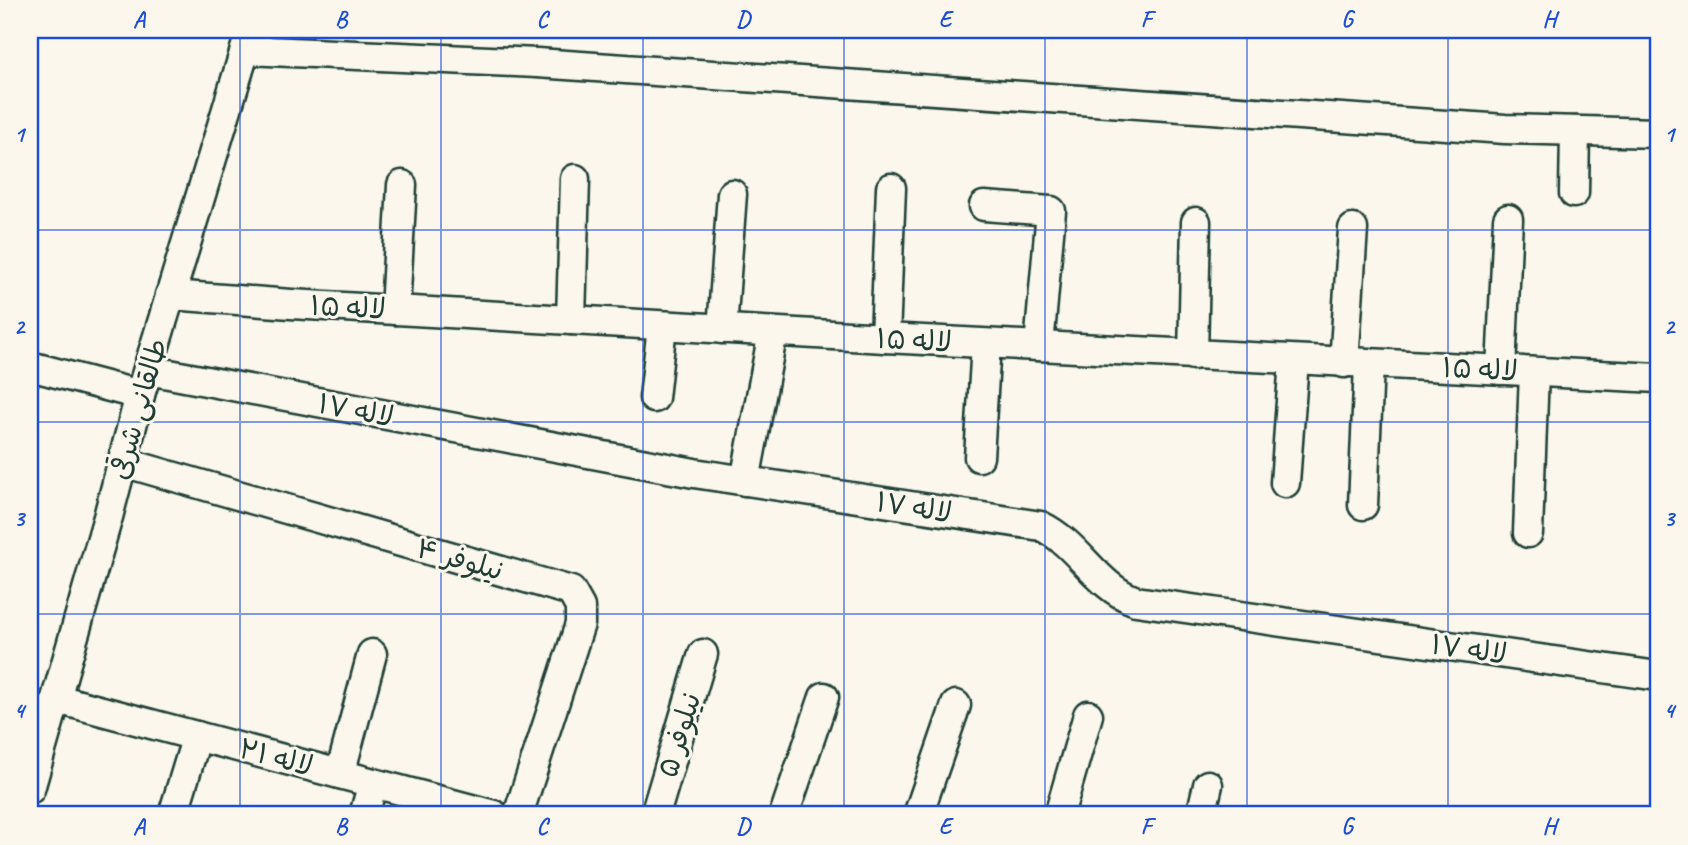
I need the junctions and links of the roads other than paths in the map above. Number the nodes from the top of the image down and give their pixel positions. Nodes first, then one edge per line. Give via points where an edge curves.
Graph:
1 (248, 40) edge
2 (1575, 131) junction
3 (1658, 133) edge
4 (575, 179) dead end
5 (402, 185) dead end
6 (891, 188) dead end
7 (1574, 193) dead end
8 (732, 194) dead end
9 (984, 206) dead end
10 (1508, 219) dead end
11 (1196, 222) dead end
12 (1353, 229) dead end
13 (170, 295) junction
14 (395, 310) junction
15 (570, 320) junction
16 (662, 326) junction
17 (722, 329) junction
18 (773, 332) junction
19 (885, 338) junction
20 (986, 344) junction
21 (1039, 346) junction
22 (1193, 355) junction
23 (1294, 360) junction
24 (1356, 363) junction
25 (30, 366) edge
26 (1501, 370) junction
27 (1534, 372) junction
28 (1658, 378) edge
29 (144, 382) junction
30 (654, 398) dead end
31 (979, 457) dead end
32 (123, 461) junction
33 (745, 481) junction
34 (1285, 483) dead end
35 (1363, 505) dead end
36 (1528, 533) dead end
37 (372, 654) dead end
38 (703, 654) dead end
39 (1658, 676) edge
40 (824, 697) dead end
41 (956, 705) dead end
42 (46, 710) edge
43 (1088, 715) dead end
44 (197, 736) junction
45 (340, 774) junction
46 (373, 783) junction
47 (1208, 785) dead end
48 (30, 789) edge
49 (173, 815) edge
50 (363, 815) edge
51 (494, 815) edge
52 (518, 815) edge
53 (654, 815) edge
54 (784, 815) edge
55 (918, 815) edge
56 (1059, 815) edge
57 (1200, 815) edge

1 - 2 street
1 - 13 street, طالقانی شرقی
2 - 3 street
2 - 7 street
4 - 15 street
5 - 14 street
6 - 19 street
8 - 17 street
9 - 21 street via 1051,211
10 - 26 street
11 - 22 street
12 - 24 street
13 - 14 street, لاله ۱۵
13 - 29 street, طالقانی شرقی
14 - 15 street, لاله ۱۵
15 - 16 street, لاله ۱۵
16 - 17 street, لاله ۱۵
16 - 30 street
17 - 18 street, لاله ۱۵
18 - 19 street, لاله ۱۵
18 - 33 street
19 - 20 street, لاله ۱۵
20 - 21 street, لاله ۱۵
20 - 31 street
21 - 22 street, لاله ۱۵
22 - 23 street, لاله ۱۵
23 - 24 street, لاله ۱۵
23 - 34 street
24 - 26 street, لاله ۱۵
24 - 35 street
25 - 29 street, لاله ۱۷
26 - 27 street, لاله ۱۵
27 - 28 street, لاله ۱۵
27 - 36 street
29 - 32 street, طالقانی شرقی
29 - 33 street, لاله ۱۷
32 - 42 street, طالقانی شرقی
32 - 52 street, نیلوفر ۴ via 571,591 580,607 580,624
33 - 39 street, لاله ۱۷ via 1041,526 1056,533 1109,588 1136,601
37 - 45 street
38 - 53 street, نیلوفر ۵
40 - 54 street
41 - 55 street
42 - 44 street, لاله ۲۱
42 - 48 street, طالقانی شرقی
43 - 56 street
44 - 45 street, لاله ۲۱
44 - 49 street
45 - 46 street, لاله ۲۱
46 - 50 street
46 - 51 street, لاله ۲۱
47 - 57 street

